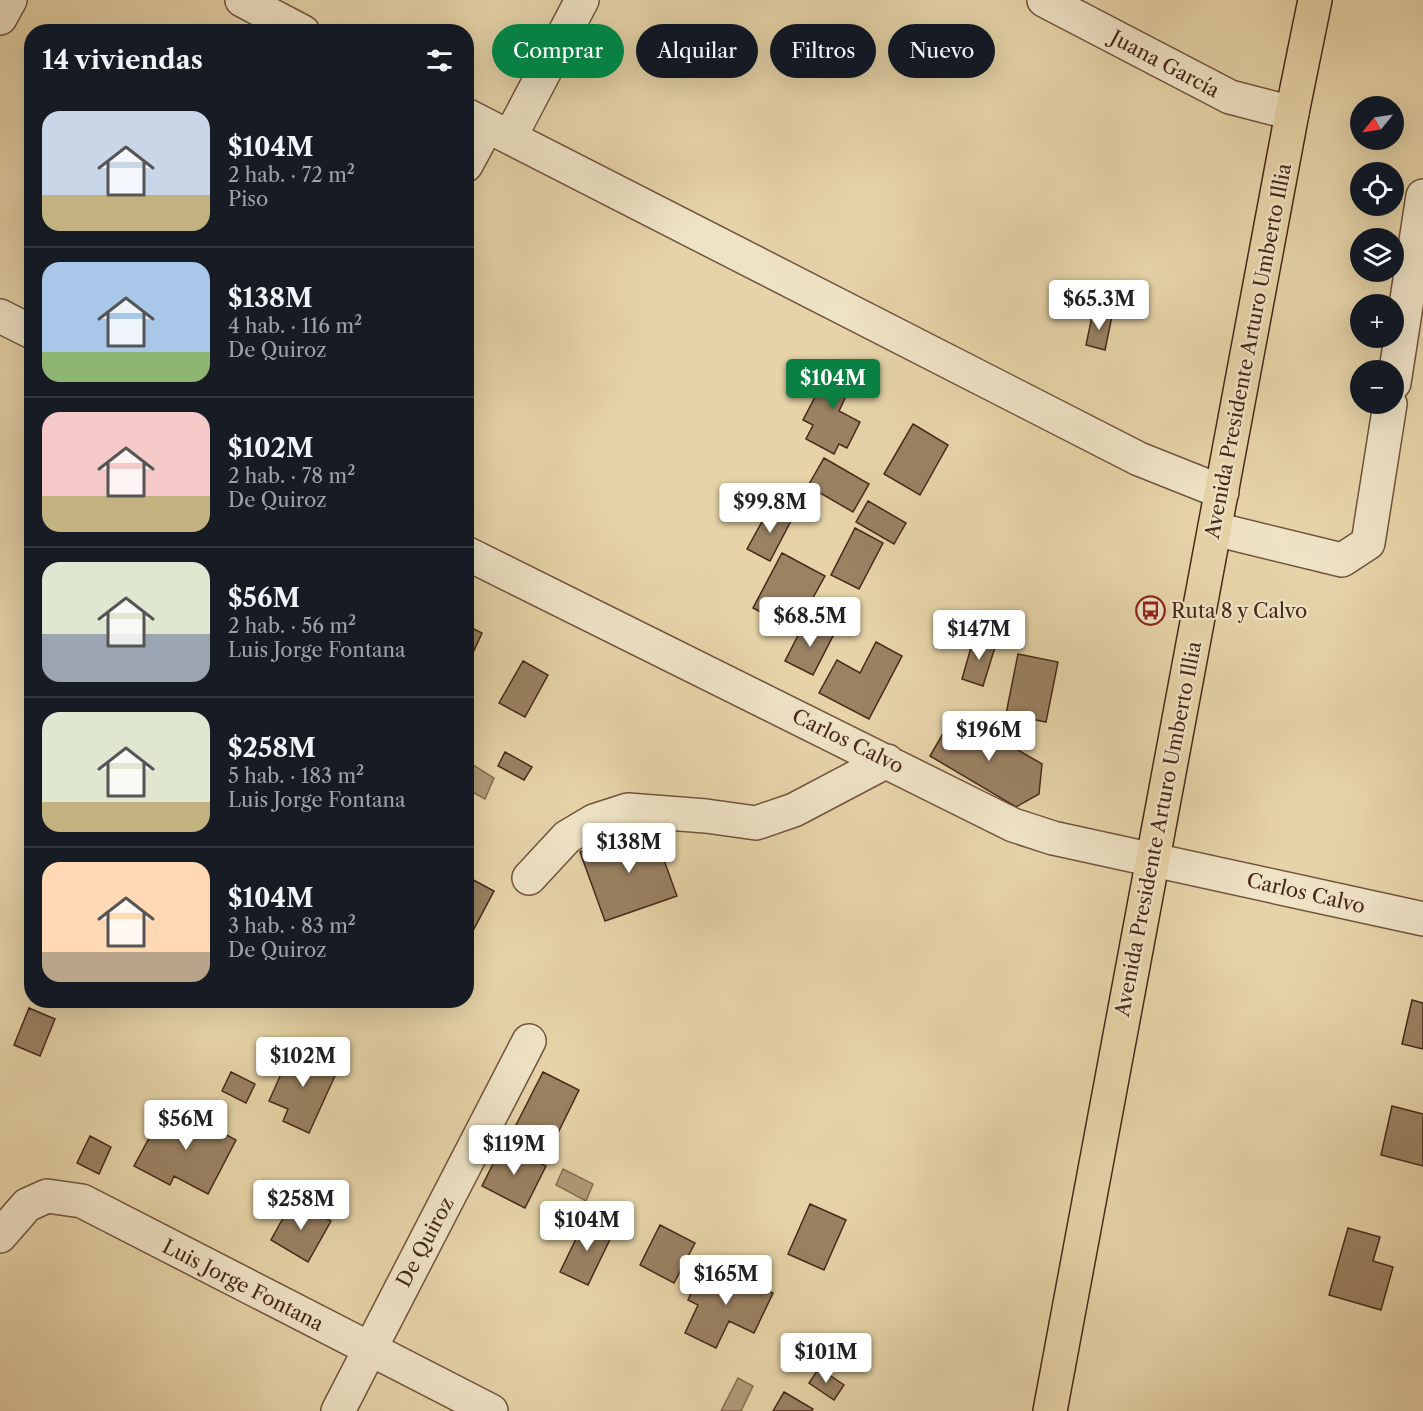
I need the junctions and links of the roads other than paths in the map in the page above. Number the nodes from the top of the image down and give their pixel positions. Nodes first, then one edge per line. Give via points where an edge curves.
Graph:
1 (10, 0) edge
2 (242, 0) edge
3 (582, 0) edge
4 (1044, 0) edge
5 (1315, 0) edge
6 (0, 18) edge
7 (288, 24) edge
8 (1292, 113) junction
9 (488, 126) edge
10 (474, 151) edge
11 (1423, 196) edge
12 (0, 316) edge
13 (24, 328) edge
14 (1398, 360) edge
15 (1388, 414) edge
16 (1222, 492) junction
17 (1215, 529) junction
18 (474, 557) edge
19 (887, 761) junction
20 (1152, 858) junction
21 (529, 878) dead end
22 (1423, 920) edge
23 (529, 1041) dead end
24 (0, 1236) edge
25 (369, 1350) junction
26 (338, 1411) edge
27 (491, 1411) edge
28 (1050, 1411) edge

1 - 6 street
2 - 7 street
3 - 9 street
4 - 8 street, Juana García via 1230,97
5 - 8 main road, Avenida Presidente Arturo Umberto Illia
8 - 16 main road, Avenida Presidente Arturo Umberto Illia
9 - 10 street
9 - 16 street via 1139,459
11 - 14 street
12 - 13 street
15 - 17 street via 1368,543 1359,551 1342,560
16 - 17 main road, Avenida Presidente Arturo Umberto Illia
17 - 20 main road, Avenida Presidente Arturo Umberto Illia
18 - 19 street, Carlos Calvo
19 - 20 street, Carlos Calvo via 1013,825 1053,838
19 - 21 street via 794,810 756,823 628,810 594,821 567,837
20 - 22 street, Carlos Calvo
20 - 28 main road, Avenida Presidente Arturo Umberto Illia
23 - 25 street, De Quiroz
24 - 25 street, Luis Jorge Fontana via 27,1205 47,1196 82,1201
25 - 26 street, De Quiroz
25 - 27 street, Luis Jorge Fontana

